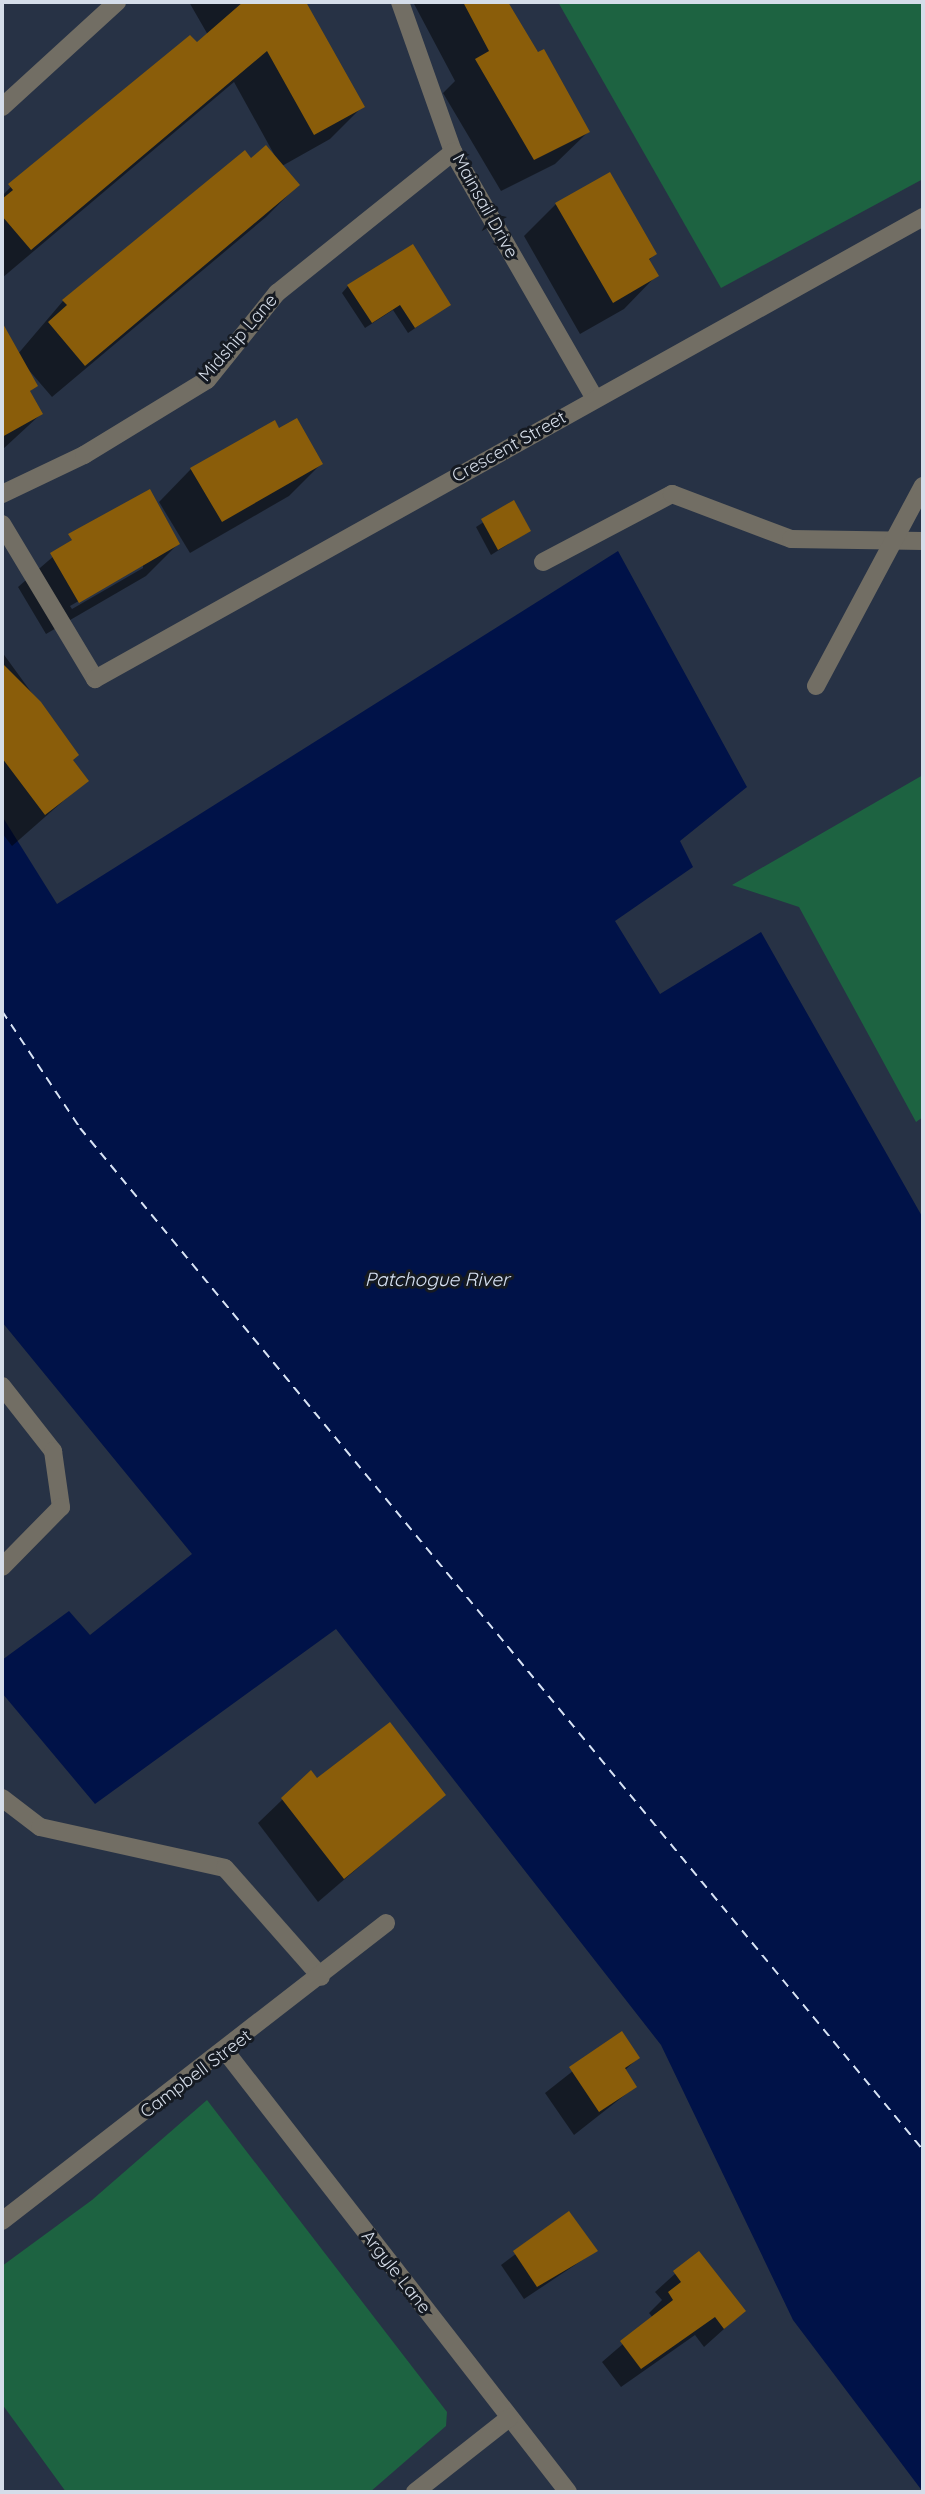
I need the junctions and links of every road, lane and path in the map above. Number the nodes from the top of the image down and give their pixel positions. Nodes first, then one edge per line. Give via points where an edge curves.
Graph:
1 (117, 2) edge
2 (400, 2) edge
3 (2, 107) edge
4 (453, 152) junction
5 (923, 217) edge
6 (595, 399) junction
7 (923, 486) edge
8 (2, 494) edge
9 (2, 524) edge
10 (893, 541) junction
11 (923, 541) edge
12 (543, 562) dead end
13 (816, 686) dead end
14 (2, 1386) edge
15 (2, 1567) edge
16 (2, 1798) edge
17 (386, 1923) dead end
18 (321, 1977) junction
19 (226, 2052) junction
20 (2, 2221) edge
21 (509, 2418) junction
22 (415, 2492) edge
23 (568, 2492) edge

1 - 3 street
2 - 4 street, Mainsail Drive
4 - 6 street, Mainsail Drive
4 - 8 street, Midship Lane via 277,293 206,380 84,454
5 - 6 street, Crescent Street
6 - 9 street, Crescent Street via 95,680
7 - 10 street
10 - 11 street
10 - 12 street via 790,539 672,494
10 - 13 street
14 - 15 street via 53,1451 61,1507
16 - 18 street via 40,1827 225,1868
17 - 18 street, Campbell Street
18 - 19 street, Campbell Street
19 - 20 street, Campbell Street
19 - 21 street, Argyle Lane
21 - 22 street
21 - 23 street, Argyle Lane

